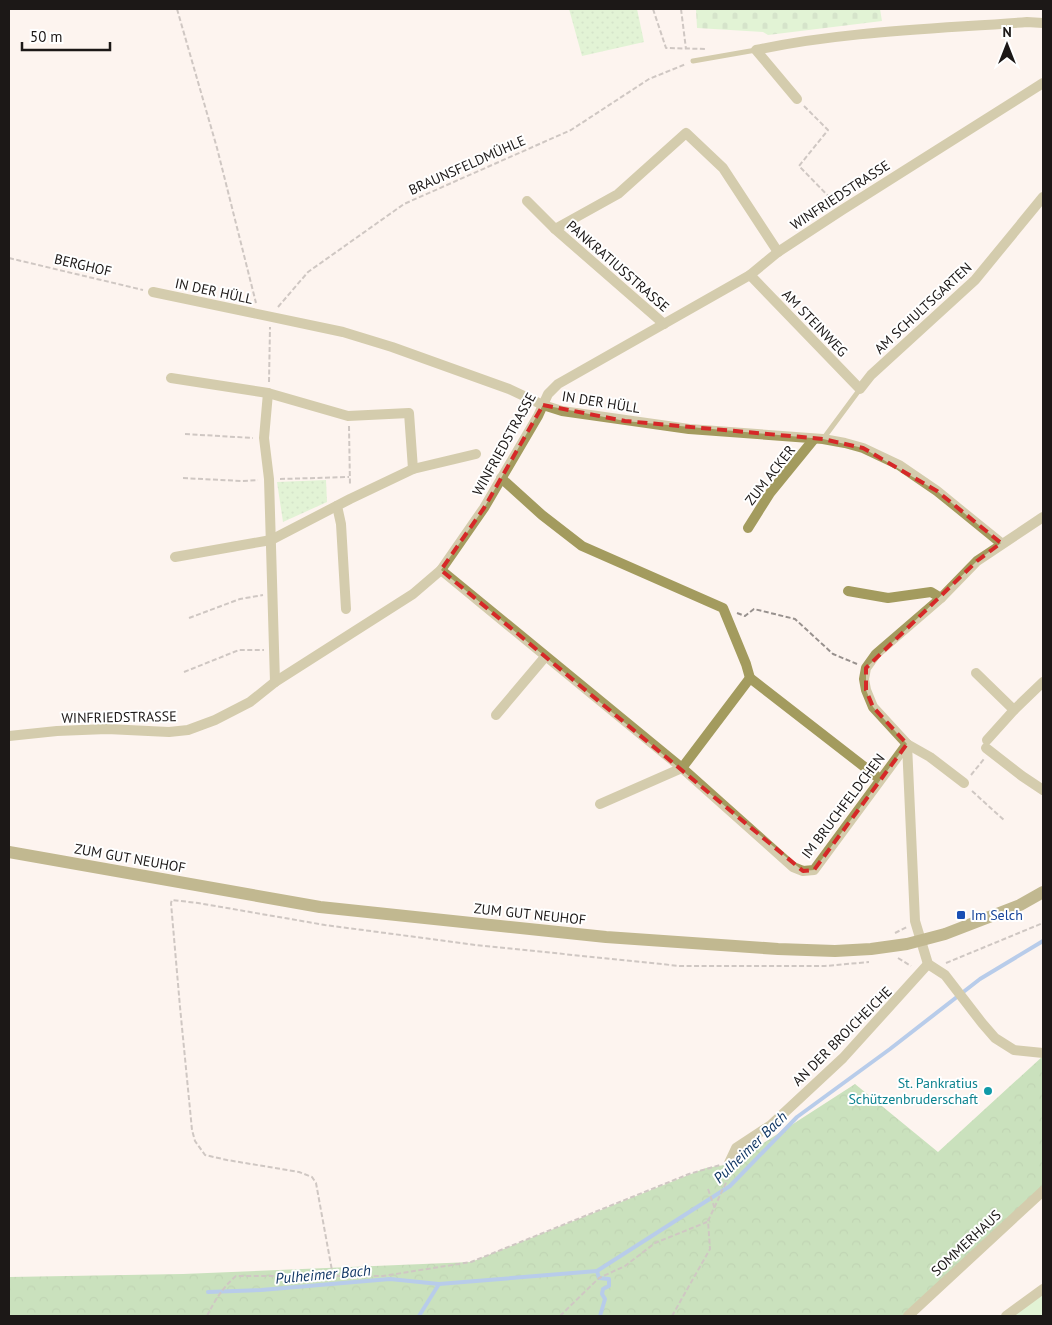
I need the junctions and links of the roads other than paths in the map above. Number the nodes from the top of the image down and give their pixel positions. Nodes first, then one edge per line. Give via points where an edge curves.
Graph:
1 (1043, 23) edge
2 (756, 50) junction
3 (693, 61) road end
4 (1043, 83) edge
5 (797, 99) road end
6 (1043, 197) edge
7 (527, 201) dead end
8 (554, 228) junction
9 (778, 252) junction
10 (750, 275) junction
11 (153, 292) road end
12 (664, 324) junction
13 (172, 378) dead end
14 (860, 389) junction
15 (268, 393) junction
16 (543, 405) junction
17 (818, 439) junction
18 (476, 454) dead end
19 (413, 469) junction
20 (501, 478) junction
21 (337, 506) junction
22 (1043, 517) edge
23 (748, 528) dead end
24 (271, 540) junction
25 (1001, 544) junction
26 (175, 557) dead end
27 (441, 570) junction
28 (848, 591) dead end
29 (941, 598) junction
30 (346, 609) dead end
31 (545, 657) junction
32 (976, 673) dead end
33 (750, 678) junction
34 (275, 682) junction
35 (1043, 682) edge
36 (1014, 710) junction
37 (496, 715) dead end
38 (9, 736) edge
39 (903, 740) junction
40 (682, 768) junction
41 (880, 779) junction
42 (964, 783) road end
43 (1043, 790) edge
44 (600, 804) dead end
45 (9, 852) edge
46 (1043, 892) edge
47 (922, 941) junction
48 (932, 966) junction
49 (1043, 1053) edge
50 (728, 1163) road end
51 (1043, 1191) edge
52 (1043, 1289) edge
53 (908, 1316) edge
54 (1006, 1316) edge

1 - 2 street via 873,34
2 - 3 lane
2 - 5 street
4 - 9 street, WINFRIEDSTRASSE
6 - 14 street, AM SCHULTSGARTEN via 975,280 871,375
7 - 8 street, PANKRATIUSSTRASSE
8 - 9 street, PANKRATIUSSTRASSE via 618,194 686,133 723,168
8 - 12 street, PANKRATIUSSTRASSE
9 - 10 street, WINFRIEDSTRASSE
10 - 12 street, WINFRIEDSTRASSE
10 - 14 street, AM STEINWEG
11 - 16 street, IN DER HÜLL via 343,332 509,389
12 - 16 street, WINFRIEDSTRASSE via 558,384
13 - 15 street
14 - 17 lane, AM SCHULTSGARTEN
15 - 19 street via 348,416 409,413
15 - 24 street via 264,438
16 - 17 street, IN DER HÜLL via 562,411 689,429
16 - 20 street, WINFRIEDSTRASSE
17 - 23 street, ZUM ACKER via 766,499
17 - 25 street, IN DER HÜLL via 863,448 898,465 937,491
18 - 19 street
19 - 21 street
20 - 27 street, WINFRIEDSTRASSE
20 - 33 street via 582,546 723,608
21 - 24 street
21 - 30 street
22 - 25 street
24 - 26 street
24 - 34 street
25 - 29 street via 977,561
27 - 31 street, IM BRUCHFELDCHEN
27 - 34 street, WINFRIEDSTRASSE via 413,594
28 - 29 street via 888,598 931,592
29 - 39 street via 876,654 866,668 866,690 873,706
31 - 37 street
31 - 40 street, IM BRUCHFELDCHEN
32 - 36 street
33 - 40 street
33 - 41 street
34 - 38 street, WINFRIEDSTRASSE via 250,702 188,730 107,729
35 - 36 street
36 - 43 street via 988,746
39 - 41 street, IM BRUCHFELDCHEN
39 - 42 street
39 - 47 street via 916,924
40 - 41 street, IM BRUCHFELDCHEN via 793,867 803,871 814,870
40 - 44 street
45 - 47 main road, ZUM GUT NEUHOF via 320,907 567,933 778,950 835,951 893,940
46 - 47 main road, ZUM GUT NEUHOF via 1020,905
47 - 48 street
48 - 49 street via 945,975 995,1038 1014,1050
48 - 50 street, AN DER BROICHEICHE via 922,972 842,1058 772,1125 736,1148
51 - 53 street, SOMMERHAUS
52 - 54 street

